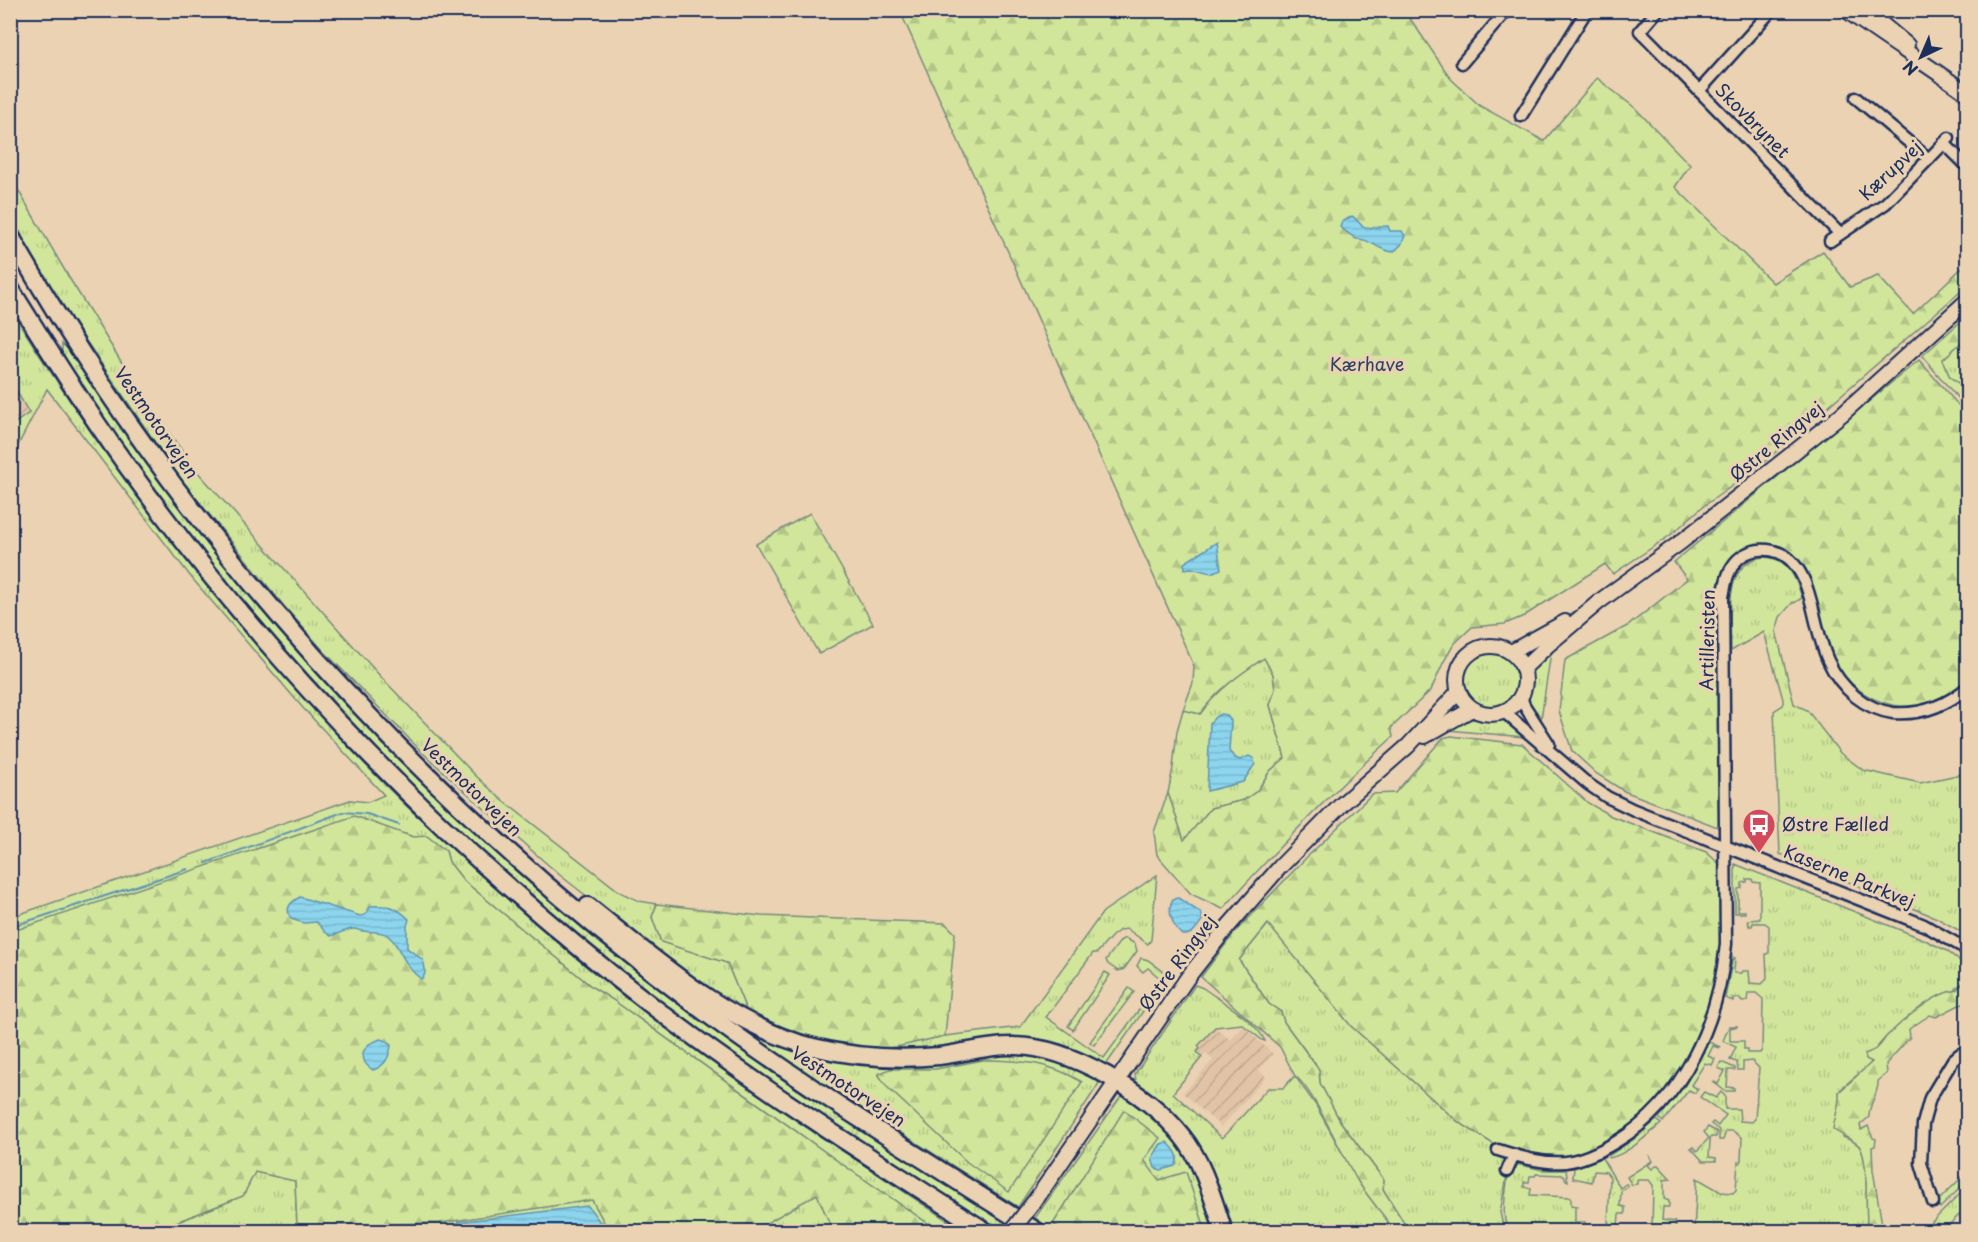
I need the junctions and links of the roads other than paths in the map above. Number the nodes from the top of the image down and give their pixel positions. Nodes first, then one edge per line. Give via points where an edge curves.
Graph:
1 (1507, 10) edge
2 (1587, 10) edge
3 (1658, 10) edge
4 (1772, 10) edge
5 (1846, 10) edge
6 (1865, 10) edge
7 (1924, 62) junction
8 (1462, 63) dead end
9 (1699, 91) junction
10 (1968, 94) edge
11 (1856, 98) dead end
12 (1521, 116) dead end
13 (1929, 159) junction
14 (1968, 167) edge
15 (10, 235) edge
16 (1835, 238) joint
17 (10, 288) edge
18 (1968, 300) edge
19 (1600, 602) junction
20 (1511, 652) junction
21 (1523, 669) junction
22 (1968, 687) edge
23 (1459, 691) junction
24 (1521, 696) junction
25 (1472, 709) junction
26 (1504, 712) junction
27 (380, 727) junction
28 (1408, 746) junction
29 (1558, 757) junction
30 (1726, 846) junction
31 (1968, 950) edge
32 (1968, 1055) edge
33 (1116, 1081) junction
34 (1498, 1150) dead end
35 (1514, 1155) junction
36 (1507, 1170) dead end
37 (911, 1183) junction
38 (1933, 1202) dead end
39 (977, 1232) edge
40 (987, 1232) edge
41 (1011, 1232) edge
42 (1038, 1232) edge
43 (1224, 1232) edge

1 - 8 street
2 - 12 street
3 - 9 street, Skovbrynet via 1640,31
4 - 9 street
5 - 7 main road
6 - 7 main road
7 - 10 main road
9 - 16 street, Skovbrynet
11 - 13 street
13 - 14 street, Kærupvej via 1947,141
13 - 16 street, Kærupvej via 1886,203
15 - 27 highway, Vestmotorvejen via 150,452 282,618
17 - 37 highway via 63,375 201,564 342,726 429,814 502,882 656,1009
18 - 19 main road, Østre Ringvej via 1842,414
19 - 20 main road, Østre Ringvej
19 - 21 main road, Østre Ringvej
20 - 21 main road
20 - 23 main road via 1496,646 1472,652 1458,672
21 - 24 main road via 1525,685
22 - 30 street, Artilleristen via 1934,709 1911,714 1885,712 1863,703 1831,670 1807,585 1794,563 1769,549 1742,556 1732,565 1723,597
23 - 25 main road
23 - 28 main road, Østre Ringvej
24 - 26 main road
24 - 29 street, Kaserne Parkvej
25 - 26 main road via 1487,714
25 - 28 main road, Østre Ringvej
26 - 29 street, Kaserne Parkvej
27 - 33 highway via 603,918 709,998 757,1026 812,1047 869,1057 914,1058 993,1047 1034,1047 1073,1058
27 - 42 highway, Vestmotorvejen via 512,854 699,1008 801,1081
28 - 33 main road, Østre Ringvej via 1342,804 1280,867 1196,965
29 - 30 street, Kaserne Parkvej via 1607,797
30 - 31 street, Kaserne Parkvej via 1924,925
30 - 35 street, Artilleristen via 1727,934 1721,977 1702,1037 1676,1084 1635,1129 1593,1154 1557,1162
32 - 38 street via 1960,1054 1953,1060 1928,1102 1920,1153
33 - 41 main road, Østre Ringvej, bridge
33 - 43 highway via 1182,1136 1203,1173
34 - 35 street, Artilleristen
35 - 36 street
37 - 39 highway
37 - 40 highway

